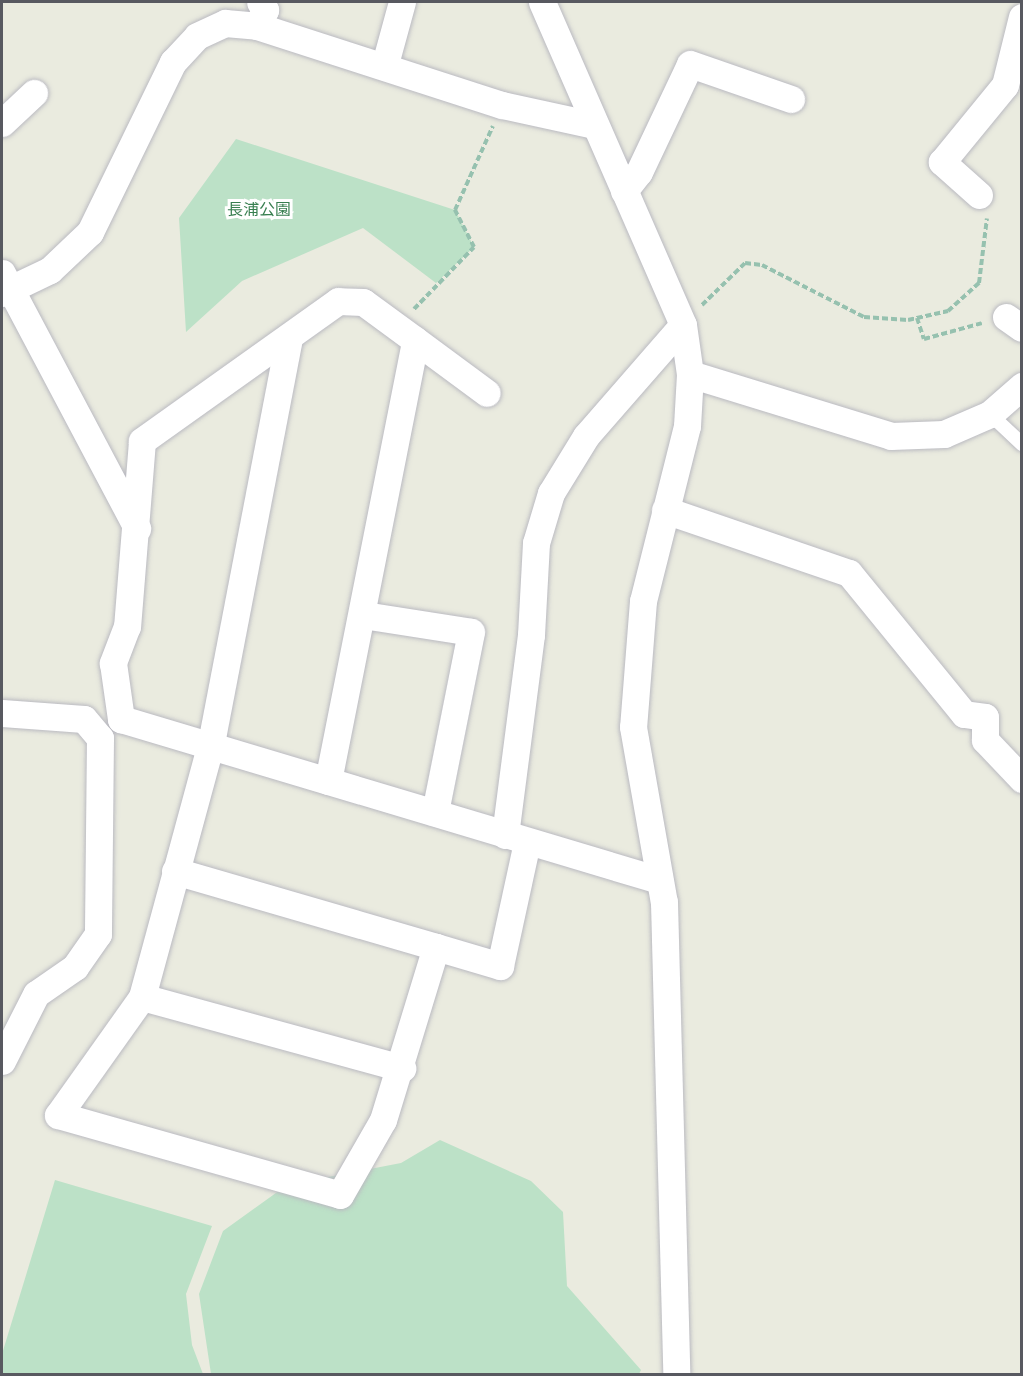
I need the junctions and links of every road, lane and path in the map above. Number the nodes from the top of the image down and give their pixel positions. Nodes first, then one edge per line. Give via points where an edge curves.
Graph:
1 (402, 2) edge
2 (543, 2) edge
3 (259, 14) edge
4 (1022, 17) edge
5 (385, 64) junction
6 (34, 93) dead end
7 (791, 99) dead end
8 (502, 105) junction
9 (2, 123) edge
10 (594, 125) junction
11 (624, 191) junction
12 (979, 195) joint
13 (4, 285) edge
14 (917, 318) junction
15 (1014, 323) edge
16 (683, 325) junction
17 (406, 334) junction
18 (289, 338) junction
19 (690, 374) junction
20 (1022, 386) edge
21 (487, 393) dead end
22 (990, 414) junction
23 (1022, 444) edge
24 (665, 510) junction
25 (138, 529) junction
26 (363, 615) junction
27 (2, 713) edge
28 (211, 743) junction
29 (1022, 779) edge
30 (328, 781) junction
31 (435, 812) junction
32 (516, 839) junction
33 (176, 871) junction
34 (659, 880) junction
35 (436, 947) junction
36 (142, 997) junction
37 (2, 1061) edge
38 (402, 1068) junction
39 (676, 1374) edge

1 - 5 street
2 - 10 street
3 - 5 street
3 - 13 street via 225,22 196,36 173,62 90,232 50,270
4 - 12 street via 1005,85 942,162
5 - 8 street
6 - 9 street
7 - 11 street via 690,64 639,172
8 - 10 street
8 - 17 path via 455,210 474,247
10 - 11 street
11 - 16 street
12 - 14 path via 987,219 979,283 948,311
13 - 25 street
14 - 15 path via 924,339 959,333 995,315
14 - 16 path via 864,317 762,265 745,263
16 - 19 street
16 - 32 street via 586,436 551,493 536,543
17 - 18 street via 363,302 338,301
17 - 21 street
17 - 26 street
18 - 25 street via 142,441
18 - 28 street
19 - 22 street via 891,436 944,434
19 - 24 street via 687,426
20 - 22 street
22 - 23 lane
24 - 29 street via 849,573 964,714 985,717 986,740
24 - 34 street via 643,601 633,727
25 - 28 street via 127,626 113,663 121,719
26 - 30 street
26 - 31 street via 471,632
27 - 37 street via 84,719 100,738 98,934 75,967 36,994
28 - 30 street
28 - 33 street
30 - 31 street
31 - 32 street
32 - 34 street
32 - 35 street via 500,966
33 - 35 street
33 - 36 street
34 - 39 street
35 - 38 street
36 - 38 street
36 - 38 street via 58,1115 340,1195 383,1120

